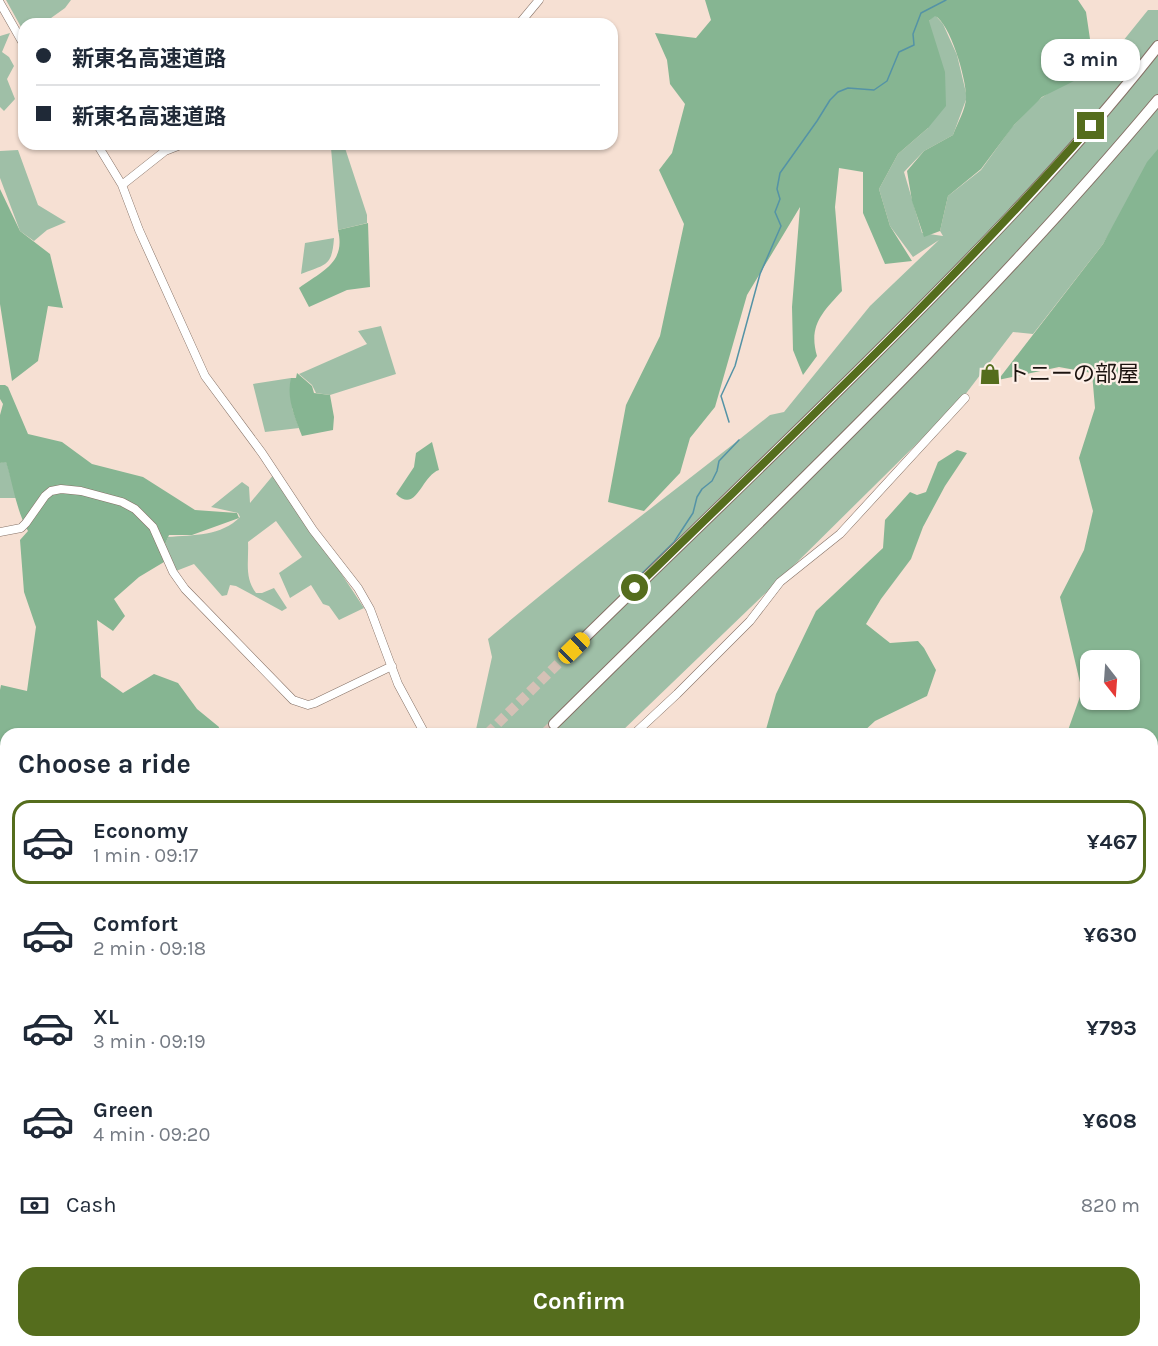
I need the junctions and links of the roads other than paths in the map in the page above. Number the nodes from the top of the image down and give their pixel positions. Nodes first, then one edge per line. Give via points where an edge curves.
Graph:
1 (540, 0) edge
2 (0, 3) edge
3 (524, 18) edge
4 (18, 34) edge
5 (1158, 46) edge
6 (1158, 100) edge
7 (101, 150) edge
8 (168, 150) edge
9 (122, 185) junction
10 (965, 398) dead end
11 (0, 532) edge
12 (574, 648) tunnel mouth
13 (392, 666) junction
14 (554, 724) tunnel mouth
15 (422, 728) edge
16 (640, 728) edge

1 - 3 street
2 - 4 street
5 - 12 highway via 975,253
6 - 14 highway via 943,336
7 - 9 street
8 - 9 street
9 - 13 street via 205,376 358,588
10 - 16 street via 840,534 780,582 750,621
11 - 13 street via 21,528 51,491 81,491 122,502 153,527 185,589 293,700 308,705
13 - 15 street

